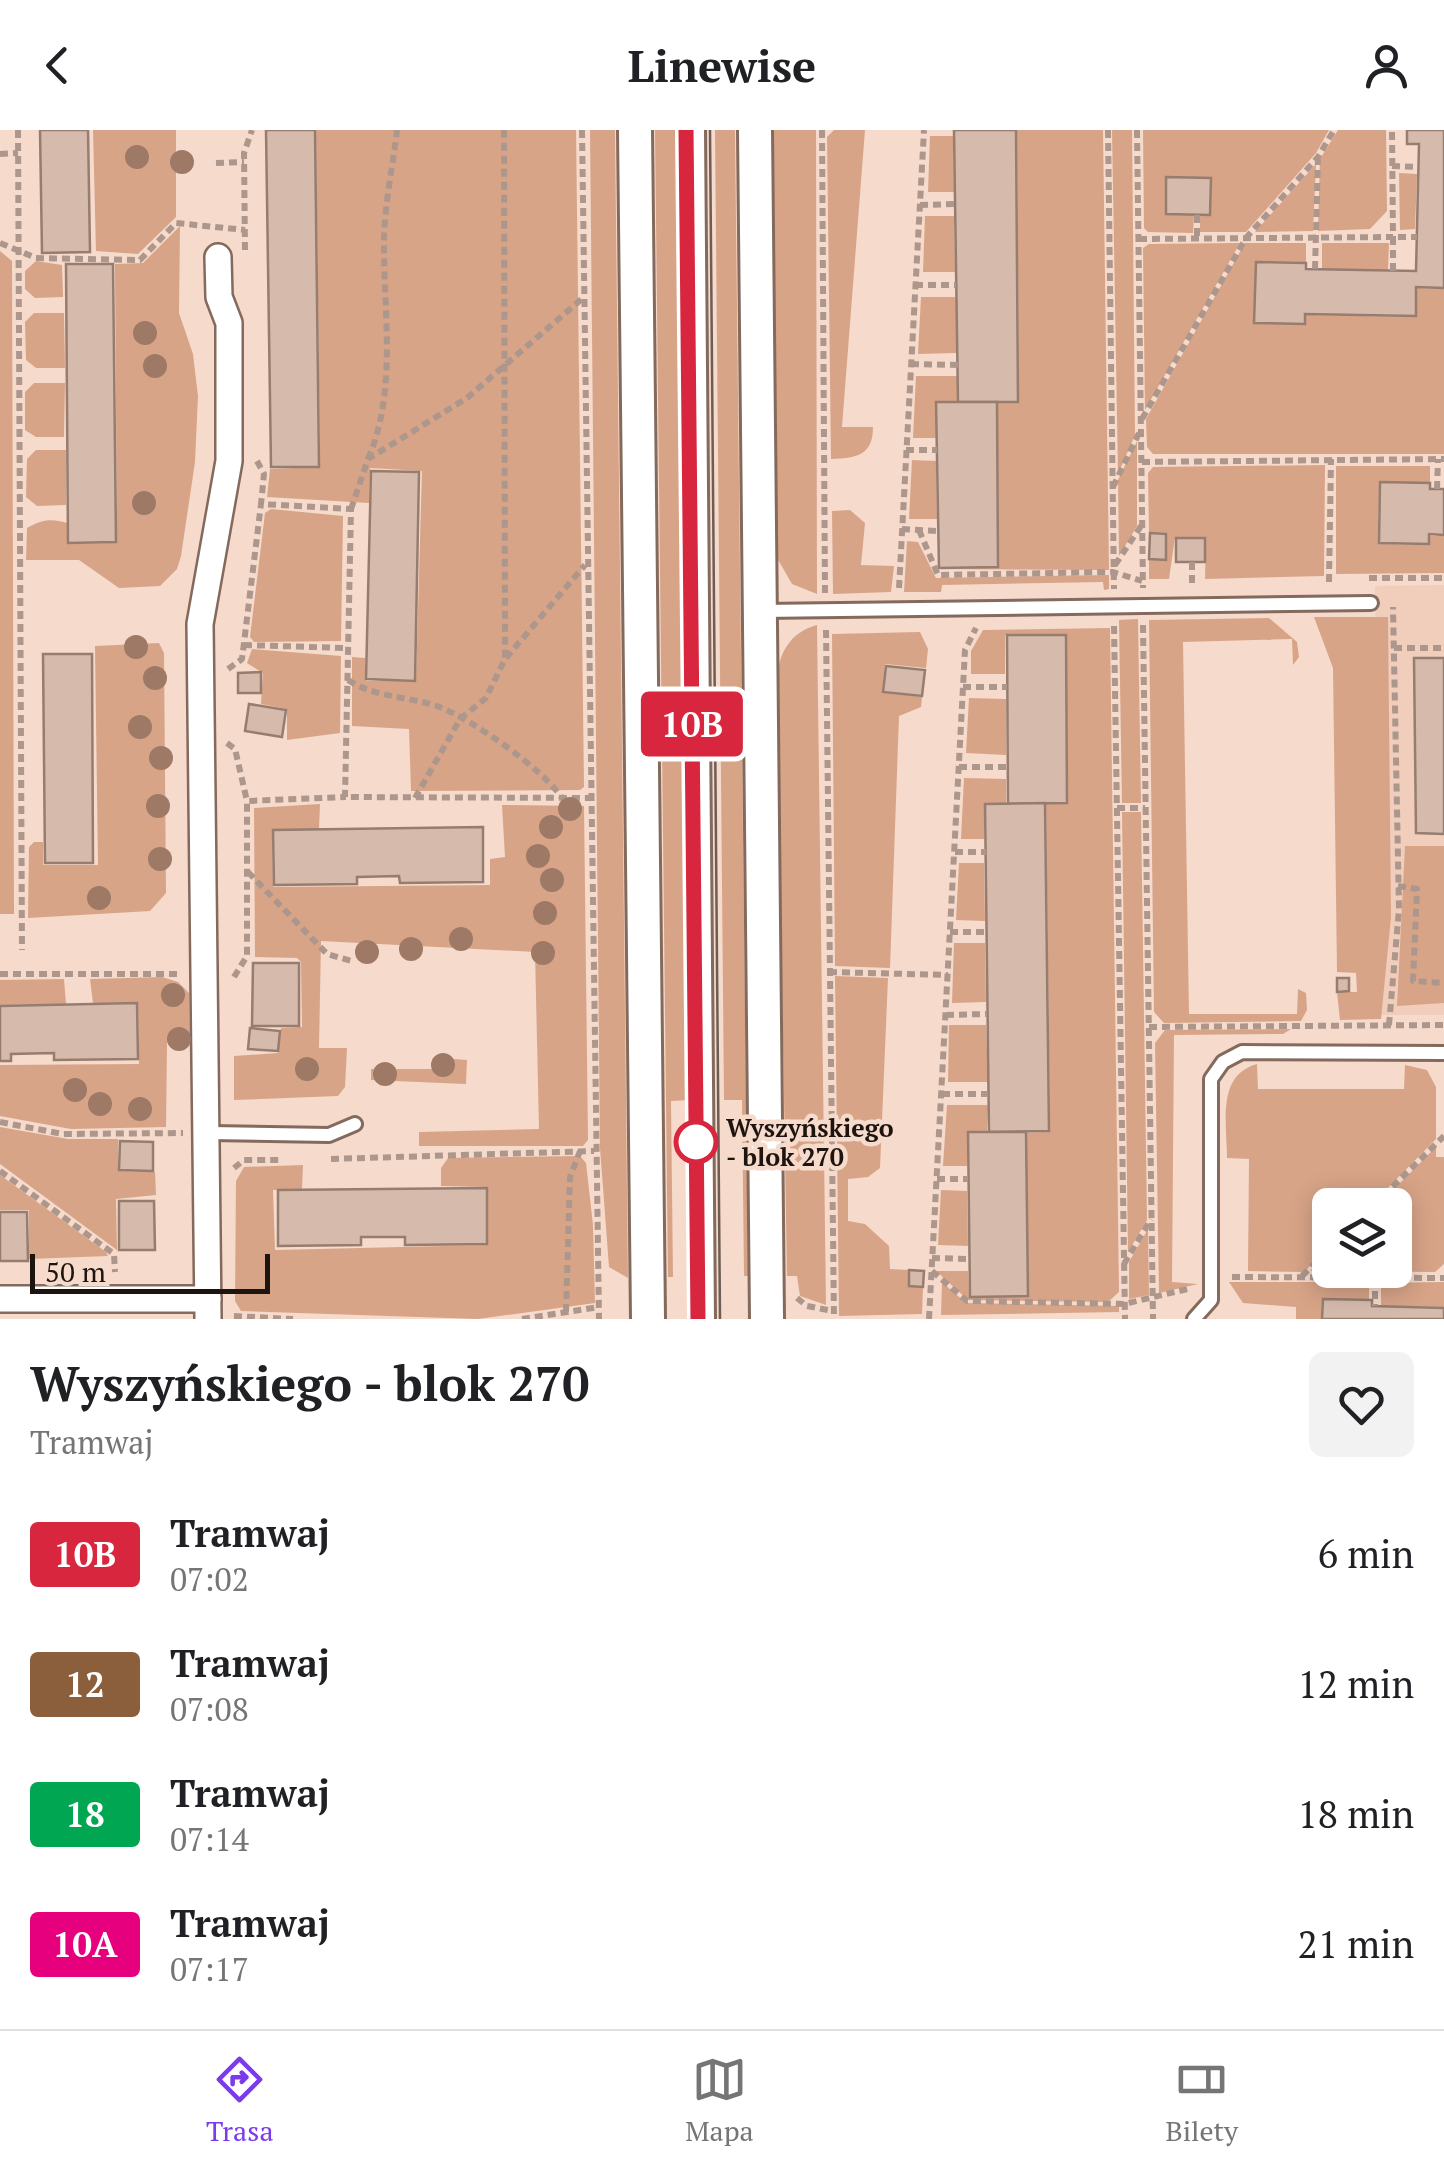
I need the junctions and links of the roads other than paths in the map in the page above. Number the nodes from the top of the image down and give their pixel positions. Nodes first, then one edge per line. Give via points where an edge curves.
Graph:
1 (635, 130) edge
2 (698, 130) edge
3 (755, 130) edge
4 (218, 257) dead end
5 (1371, 604) dead end
6 (759, 611) junction
7 (1444, 1053) edge
8 (355, 1124) dead end
9 (220, 1133) junction
10 (0, 1299) edge
11 (208, 1309) edge
12 (648, 1319) edge
13 (708, 1319) edge
14 (767, 1319) edge
15 (1194, 1319) edge

1 - 12 street
2 - 13 lane
3 - 6 street
4 - 9 street via 219,298 228,323 229,460 200,624 205,976
5 - 6 lane
6 - 14 street
7 - 15 lane via 1242,1052 1223,1062 1211,1080 1211,1300
8 - 9 lane via 329,1135
9 - 11 street
10 - 11 street via 116,1298

